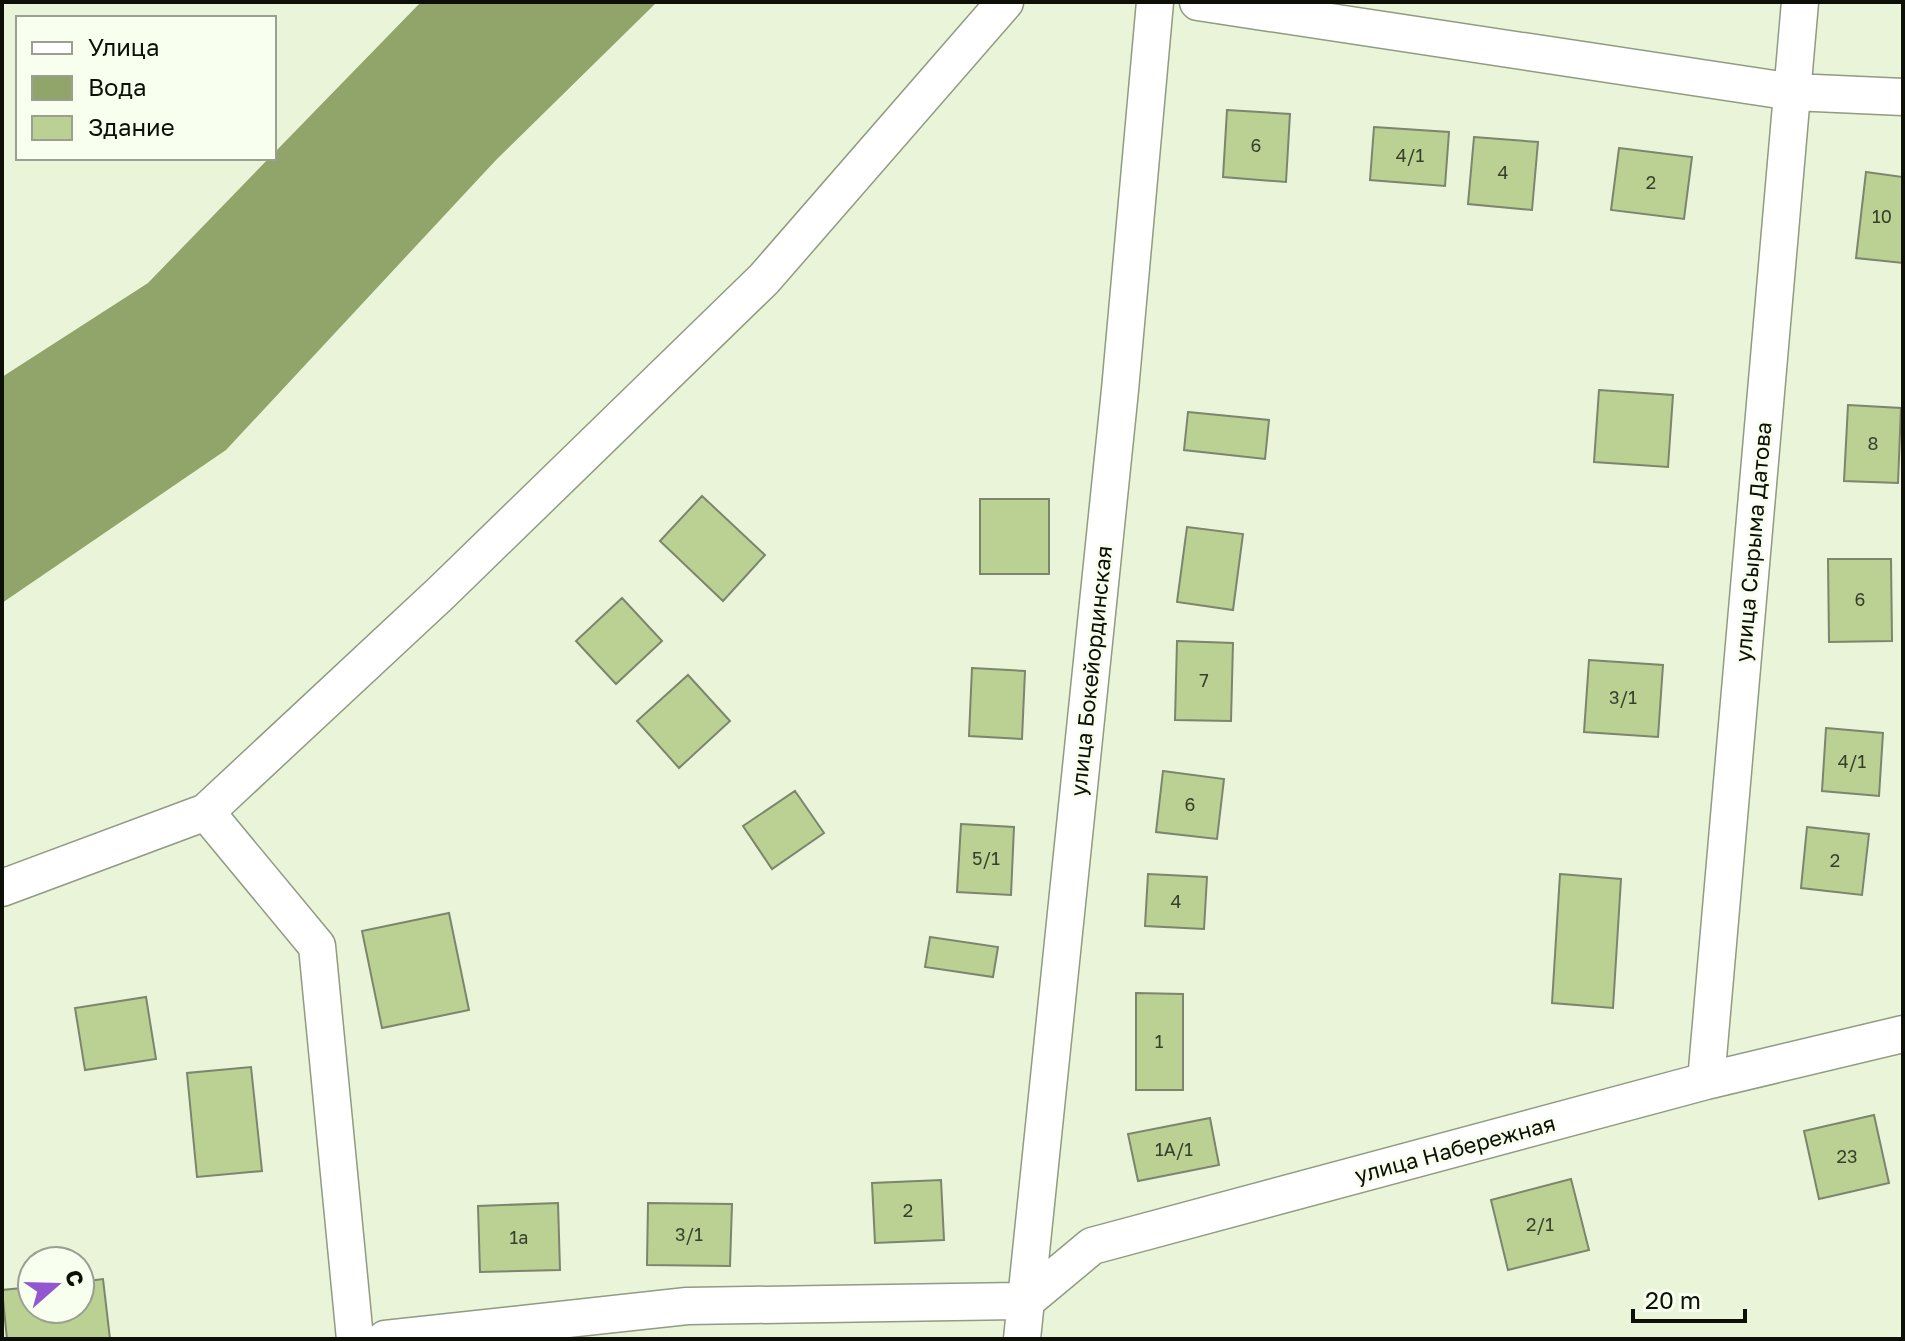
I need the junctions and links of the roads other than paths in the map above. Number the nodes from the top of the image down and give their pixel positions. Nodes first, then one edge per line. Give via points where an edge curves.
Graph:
1 (1005, 2) edge
2 (1155, 2) edge
3 (1198, 2) edge
4 (1800, 2) edge
5 (1793, 92) junction
6 (1903, 97) edge
7 (206, 812) junction
8 (2, 888) edge
9 (1903, 1034) edge
10 (1706, 1081) junction
11 (1026, 1301) junction
12 (355, 1339) edge
13 (385, 1339) edge
14 (1022, 1339) edge

1 - 7 street via 764,279
2 - 11 street, улица Бокейординская
3 - 5 street
4 - 5 street, улица Сырыма Датова
5 - 6 street
5 - 10 street, улица Сырыма Датова
7 - 8 street
7 - 12 street via 317,946
9 - 10 street, улица Набережная
10 - 11 street, улица Набережная via 1092,1246
11 - 13 street via 687,1306
11 - 14 street, улица Бокейординская

